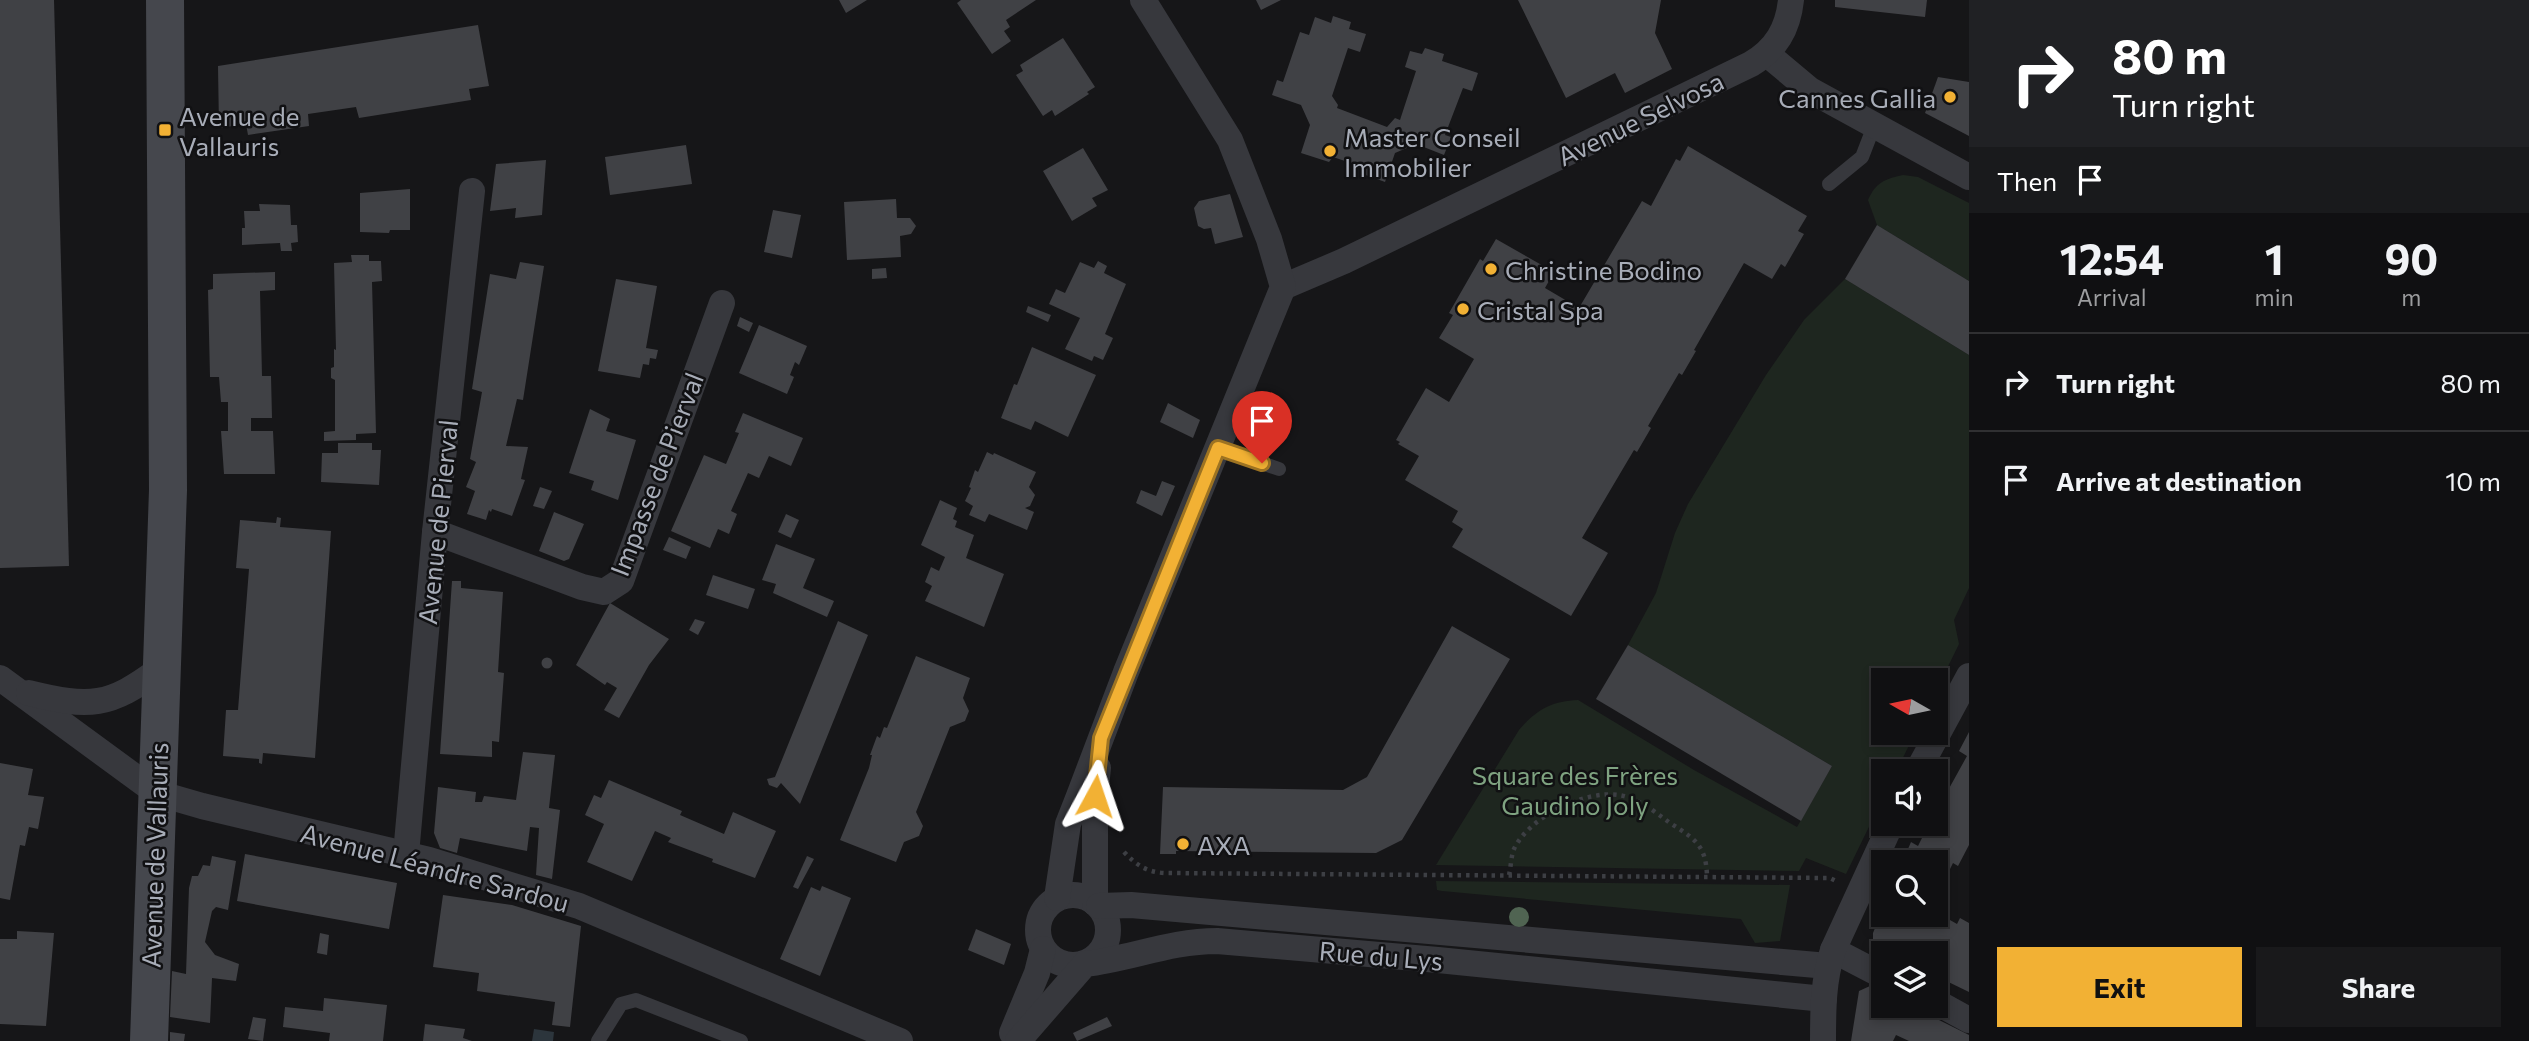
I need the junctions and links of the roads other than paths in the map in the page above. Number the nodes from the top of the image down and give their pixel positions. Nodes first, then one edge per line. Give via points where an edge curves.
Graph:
1 (165, 0) edge
2 (1143, 0) edge
3 (1791, 0) edge
4 (1768, 54) junction
5 (1874, 126) junction
6 (1969, 177) edge
7 (1829, 184) dead end
8 (472, 191) dead end
9 (1283, 287) junction
10 (722, 303) dead end
11 (1218, 448) junction
12 (1279, 468) dead end
13 (435, 532) junction
14 (160, 669) junction
15 (1969, 676) edge
16 (9, 684) edge
17 (1101, 738) junction
18 (1924, 759) edge
19 (157, 793) junction
20 (1885, 836) edge
21 (406, 854) junction
22 (1057, 898) junction
23 (1097, 904) junction
24 (1043, 949) junction
25 (1681, 953) junction
26 (1830, 958) junction
27 (1085, 964) junction
28 (1871, 972) edge
29 (1678, 984) junction
30 (1824, 999) junction
31 (1948, 1009) edge
32 (1969, 1020) edge
33 (149, 1041) edge
34 (598, 1041) edge
35 (741, 1041) edge
36 (900, 1041) edge
37 (1008, 1041) edge
38 (1017, 1041) edge
39 (1823, 1041) edge

1 - 14 main road, Avenue de Vallauris via 168,490
2 - 9 street via 1230,140
3 - 4 street via 1785,28
4 - 5 street via 1810,90
4 - 9 street, Avenue Selvosa
5 - 6 street
5 - 7 lane via 1862,157
8 - 13 street, Avenue de Pierval
9 - 11 street
10 - 13 street, Impasse de Pierval via 621,581 604,592 582,587
11 - 12 lane
11 - 17 street
13 - 21 street, Avenue de Pierval
14 - 16 street via 131,691 100,702 62,702
14 - 19 main road, Avenue de Vallauris
15 - 18 street
16 - 19 street, Avenue Léandre Sardou
17 - 22 street via 1068,824
17 - 23 street via 1095,826
19 - 21 street, Avenue Léandre Sardou
19 - 33 main road, Avenue de Vallauris
20 - 26 street
21 - 36 street, Avenue Léandre Sardou via 579,906
22 - 23 street via 1078,895
22 - 24 street via 1047,905 1037,926
23 - 25 street, Rue du Lys
23 - 27 street via 1109,933 1100,953
24 - 27 street via 1061,964
24 - 37 street
25 - 26 street, Rue du Lys
25 - 29 street
26 - 28 street
26 - 30 street
27 - 29 street, Rue du Lys via 1177,943 1217,941
27 - 38 street
29 - 30 street, Rue du Lys
30 - 39 street
31 - 32 street
34 - 35 lane via 621,1004 636,1000

